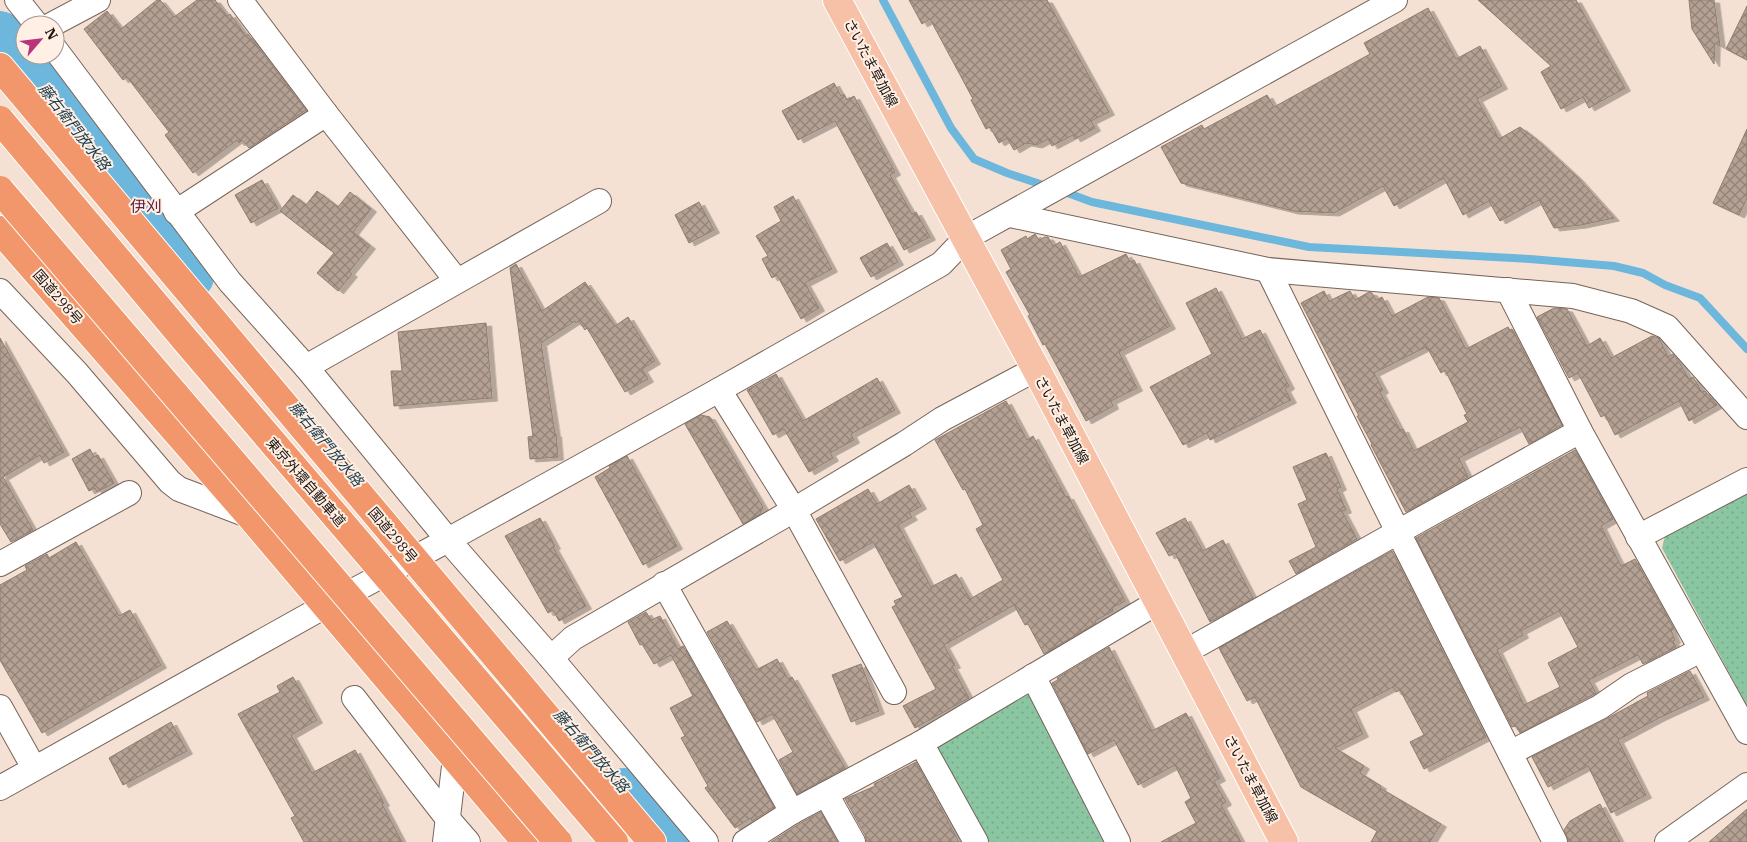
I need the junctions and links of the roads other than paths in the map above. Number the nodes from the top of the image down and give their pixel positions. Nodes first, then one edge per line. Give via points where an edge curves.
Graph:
1 (18, 0) edge
2 (98, 0) edge
3 (240, 0) edge
4 (838, 0) edge
5 (1395, 0) edge
6 (29, 15) edge
7 (65, 18) edge
8 (65, 62) edge
9 (0, 67) edge
10 (326, 114) junction
11 (0, 120) edge
12 (0, 190) edge
13 (598, 201) dead end
14 (176, 212) junction
15 (1010, 215) junction
16 (0, 230) edge
17 (0, 235) edge
18 (966, 238) junction
19 (1268, 270) junction
20 (42, 278) junction
21 (456, 280) junction
22 (1508, 290) junction
23 (3, 298) edge
24 (306, 367) junction
25 (1036, 369) junction
26 (719, 390) junction
27 (1747, 417) edge
28 (1580, 431) junction
29 (1747, 480) edge
30 (129, 493) dead end
31 (794, 510) junction
32 (250, 516) junction
33 (1398, 532) junction
34 (1638, 538) junction
35 (448, 540) junction
36 (413, 559) junction
37 (0, 564) edge
38 (664, 584) junction
39 (1158, 602) junction
40 (327, 605) junction
41 (1701, 650) junction
42 (1185, 652) junction
43 (551, 658) junction
44 (1033, 676) junction
45 (894, 692) dead end
46 (354, 698) dead end
47 (0, 707) edge
48 (1747, 732) edge
49 (921, 743) junction
50 (1510, 753) junction
51 (454, 758) junction
52 (34, 768) junction
53 (1747, 785) edge
54 (0, 788) edge
55 (826, 794) junction
56 (792, 812) junction
57 (446, 831) edge
58 (468, 842) edge
59 (526, 842) edge
60 (558, 842) edge
61 (614, 842) edge
62 (652, 842) edge
63 (706, 842) edge
64 (745, 842) edge
65 (853, 842) edge
66 (976, 842) edge
67 (1118, 842) edge
68 (1284, 842) edge
69 (1555, 842) edge
70 (1667, 842) edge

1 - 6 street
2 - 7 street
3 - 10 street
4 - 18 main road, さいたま草加線
5 - 15 street
8 - 14 street
9 - 36 highway, 国道298号
10 - 14 street
10 - 21 street
11 - 61 highway, 東京外環自動車道, bridge
12 - 60 highway, bridge
13 - 21 street
14 - 24 street via 230,282
15 - 18 street
15 - 19 street
16 - 20 highway, 国道298号
17 - 20 highway
18 - 25 main road, さいたま草加線
18 - 26 street via 941,264
19 - 22 street
19 - 33 street
20 - 32 highway, 国道298号
21 - 24 street
22 - 27 street via 1573,296 1631,311 1667,327
22 - 28 street
23 - 32 street via 77,373 170,482 179,489
24 - 35 street
25 - 31 street via 942,420
25 - 39 main road, さいたま草加線
26 - 31 street
26 - 35 street
28 - 33 street
28 - 34 street
29 - 34 street
30 - 37 street
31 - 38 street
31 - 45 street
32 - 40 highway, 国道298号
33 - 42 street
33 - 50 street
34 - 41 street
35 - 36 street
35 - 43 street
36 - 40 street
36 - 62 highway, 国道298号
38 - 43 street via 573,638
38 - 56 street
39 - 42 main road, さいたま草加線
39 - 44 street
40 - 51 highway, 国道298号
40 - 52 street
41 - 48 street
41 - 50 street
42 - 68 main road, さいたま草加線
43 - 63 street
44 - 49 street
44 - 67 street
46 - 57 street
47 - 52 street
49 - 55 street
49 - 66 street
50 - 69 street
51 - 57 street
51 - 59 highway, 国道298号
52 - 54 street
53 - 70 street
55 - 56 street
55 - 65 street
56 - 64 street
57 - 58 street

